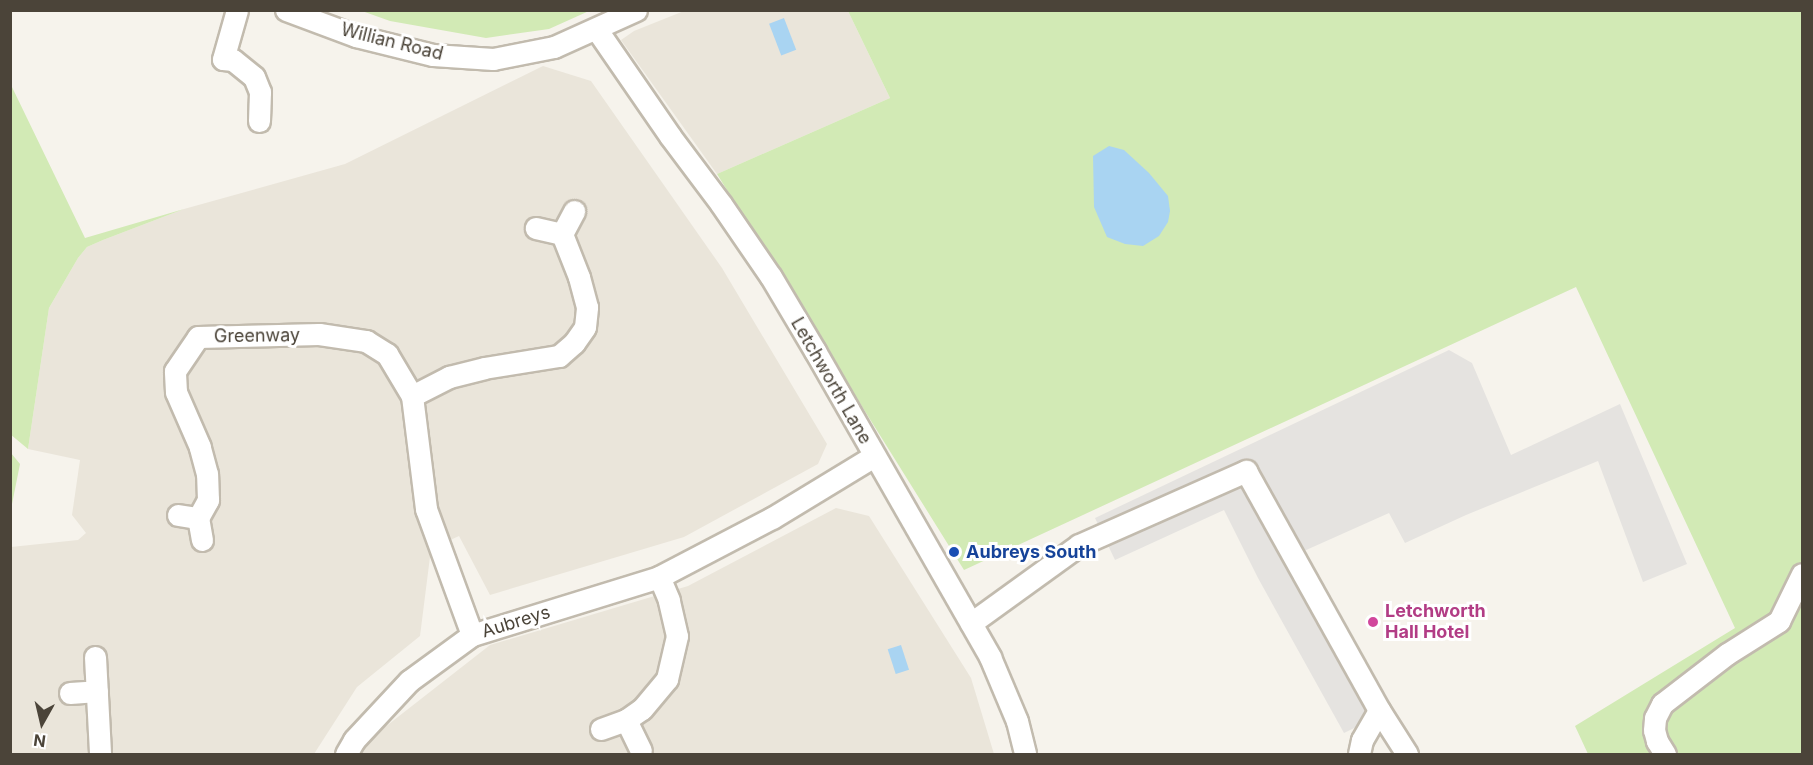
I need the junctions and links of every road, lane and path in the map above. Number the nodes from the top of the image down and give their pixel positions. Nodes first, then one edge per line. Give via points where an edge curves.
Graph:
1 (237, 10) edge
2 (286, 10) edge
3 (636, 10) edge
4 (597, 30) junction
5 (259, 121) dead end
6 (574, 211) dead end
7 (536, 228) dead end
8 (562, 234) junction
9 (412, 396) junction
10 (874, 456) junction
11 (202, 540) dead end
12 (1803, 574) edge
13 (659, 577) junction
14 (971, 623) junction
15 (472, 635) junction
16 (95, 657) dead end
17 (97, 691) junction
18 (70, 693) dead end
19 (1379, 710) junction
20 (626, 720) junction
21 (601, 729) dead end
22 (641, 751) dead end
23 (100, 754) edge
24 (346, 754) edge
25 (1025, 754) edge
26 (1359, 754) edge
27 (1407, 754) edge
28 (1665, 754) edge

1 - 5 street via 223,59 233,60 254,77 260,92
2 - 4 street, Willian Road via 356,36 462,58 493,59 554,47
3 - 4 street, Willian Road
4 - 10 street, Letchworth Lane via 771,277
6 - 8 street
7 - 8 street
8 - 9 street via 586,306 585,327 574,343 559,357 449,377
9 - 11 street, Greenway via 387,354 366,341 318,334 198,337 175,370 176,392 200,447 207,474 208,500 188,517
9 - 15 street, Greenway via 426,508
10 - 13 street, Aubreys via 771,518
10 - 14 street, Letchworth Lane
12 - 28 street via 1779,621 1727,654 1662,704 1654,730
13 - 15 street, Aubreys
13 - 20 street via 674,617 675,656 657,693
14 - 19 street via 1079,545 1246,471
14 - 25 street, Letchworth Lane via 1005,689
15 - 24 street, Aubreys via 409,681 354,740
16 - 17 street
17 - 18 street
17 - 23 street
19 - 26 street via 1362,740
19 - 27 street
20 - 21 street
20 - 22 street

